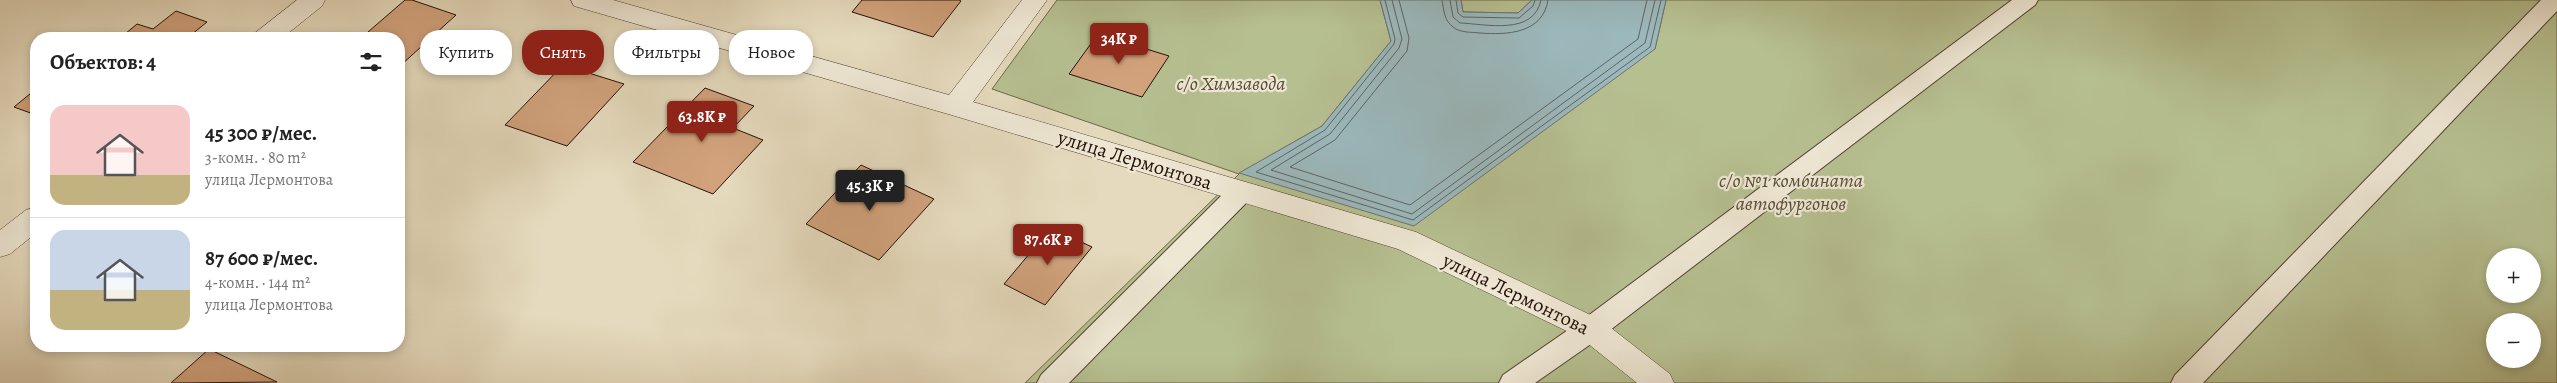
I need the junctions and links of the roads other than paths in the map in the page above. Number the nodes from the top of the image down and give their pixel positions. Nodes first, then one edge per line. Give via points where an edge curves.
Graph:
1 (313, 0) edge
2 (583, 0) edge
3 (1035, 0) edge
4 (2027, 0) edge
5 (2554, 0) edge
6 (273, 32) edge
7 (955, 106) junction
8 (1241, 192) junction
9 (30, 223) edge
10 (0, 246) edge
11 (1591, 329) junction
12 (1051, 383) edge
13 (1513, 383) edge
14 (1659, 383) edge
15 (2185, 383) edge

1 - 6 street
2 - 7 street, улица Лермонтова
3 - 7 street
4 - 11 lane
5 - 15 lane
7 - 8 street, улица Лермонтова
8 - 11 street, улица Лермонтова via 1406,240
8 - 12 lane
9 - 10 street
11 - 13 lane
11 - 14 street, улица Лермонтова

